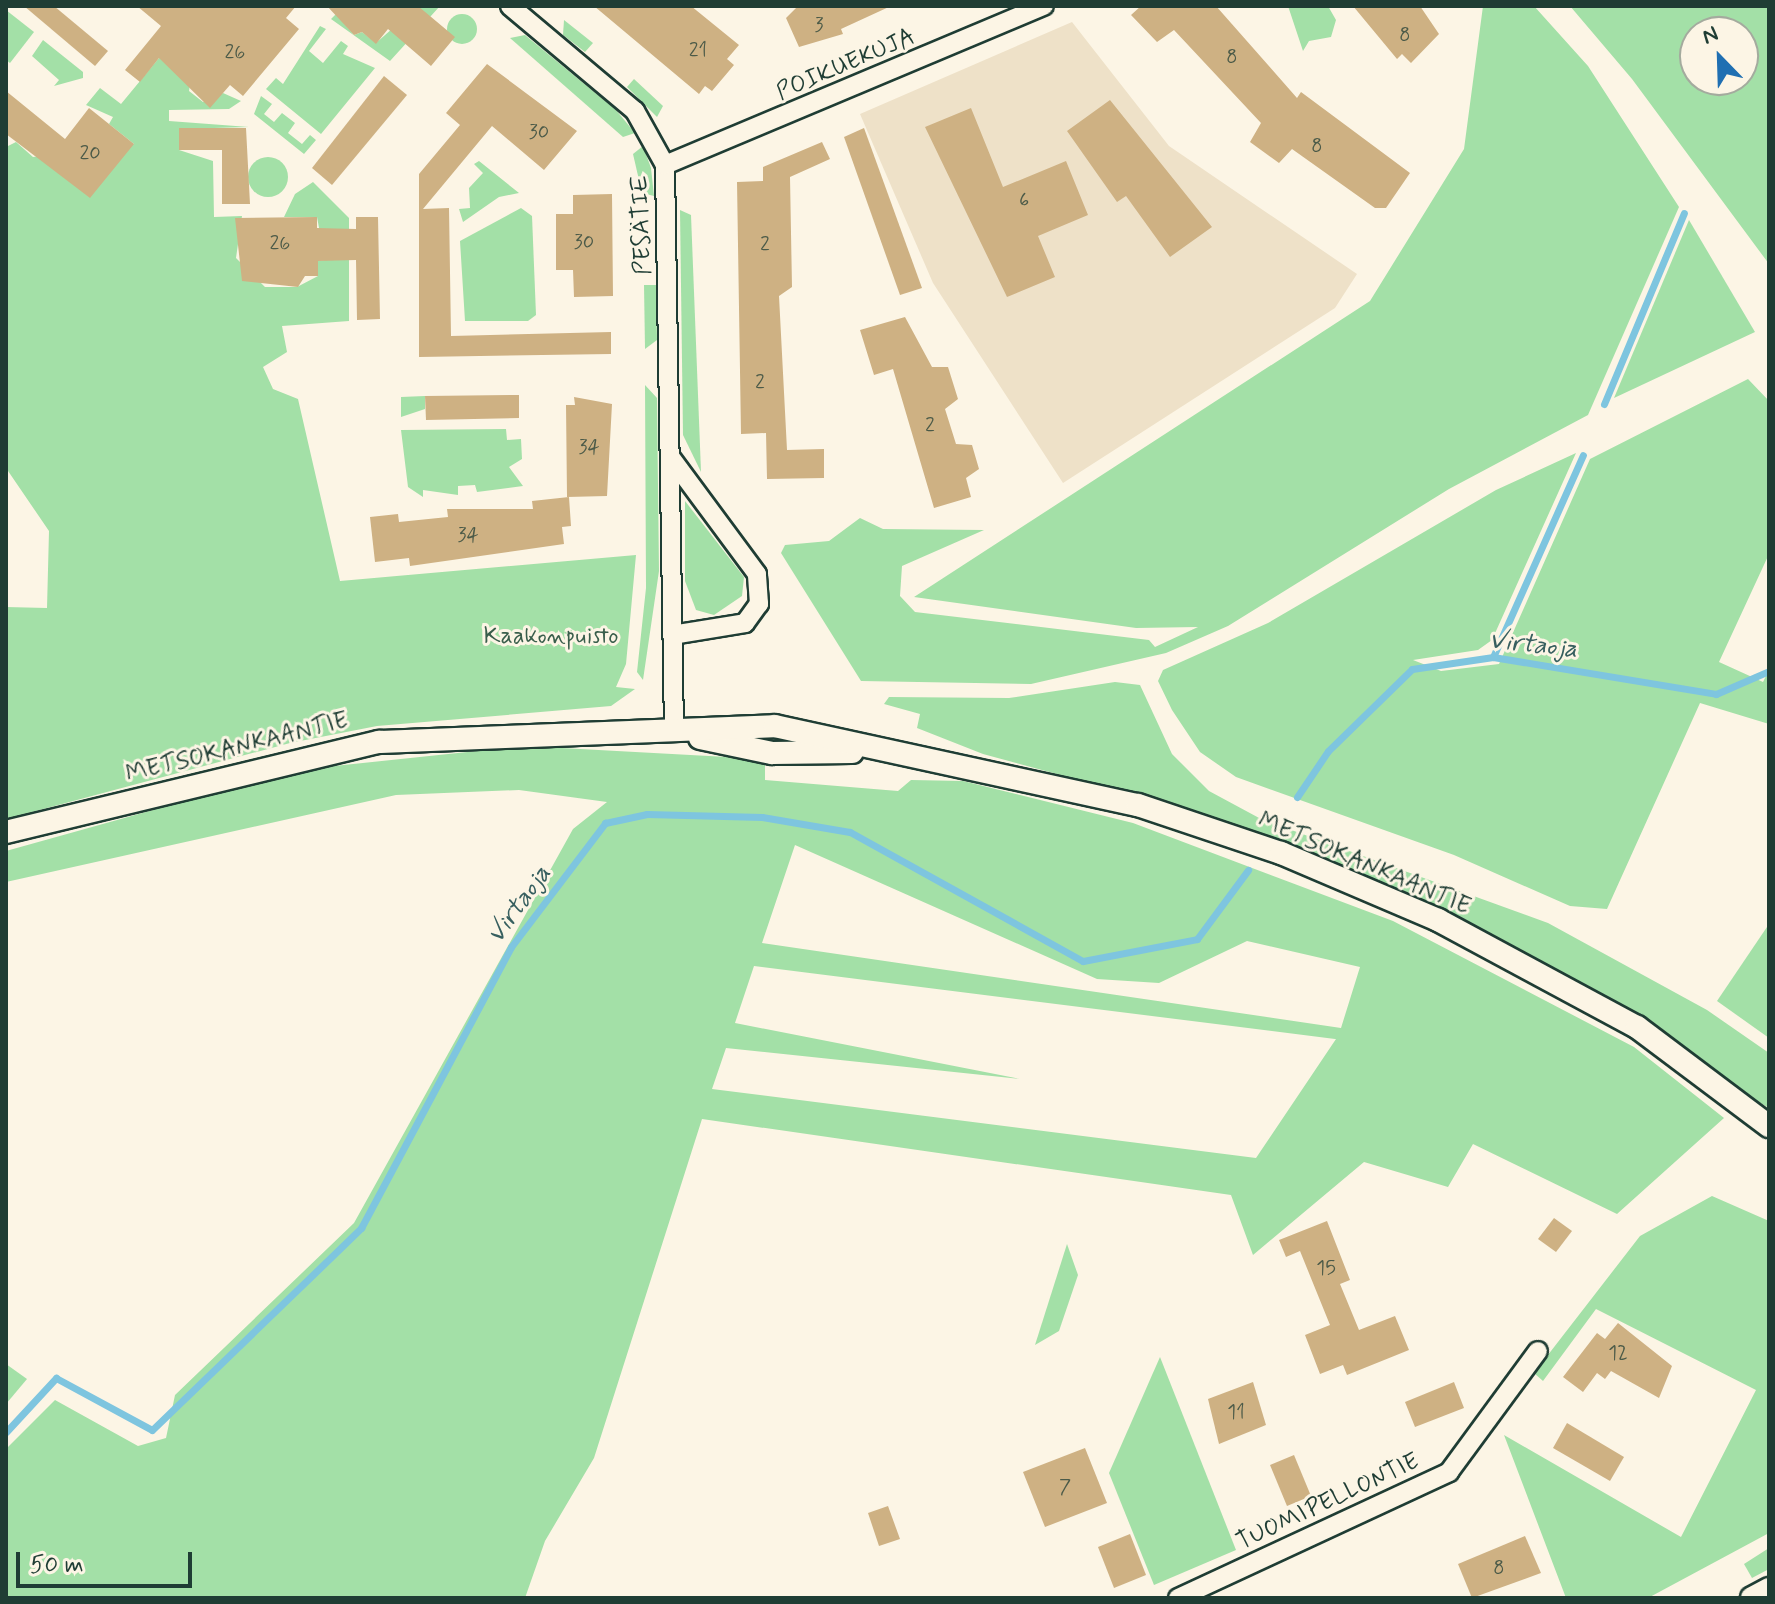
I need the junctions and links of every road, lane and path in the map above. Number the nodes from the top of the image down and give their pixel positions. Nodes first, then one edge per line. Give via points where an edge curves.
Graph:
1 (510, 6) edge
2 (1044, 6) edge
3 (665, 165) junction
4 (672, 459) junction
5 (672, 635) junction
6 (674, 732) junction
7 (6, 832) edge
8 (1769, 1126) edge
9 (1538, 1351) dead end
10 (1769, 1589) edge
11 (1178, 1598) edge
12 (1752, 1598) edge

1 - 3 street, PESÄTIE via 635,111
2 - 3 street, POIKUEKUJA
3 - 4 street, PESÄTIE
4 - 5 street, PESÄTIE
4 - 5 street via 757,574 759,604 745,623
5 - 6 street, PESÄTIE
6 - 7 street, METSOKANKAANTIE via 521,731 379,742
6 - 8 street, METSOKANKAANTIE via 772,753 893,752 1138,805 1281,853 1438,920 1637,1027
9 - 11 street, TUOMIPELLONTIE via 1449,1472
10 - 12 street

